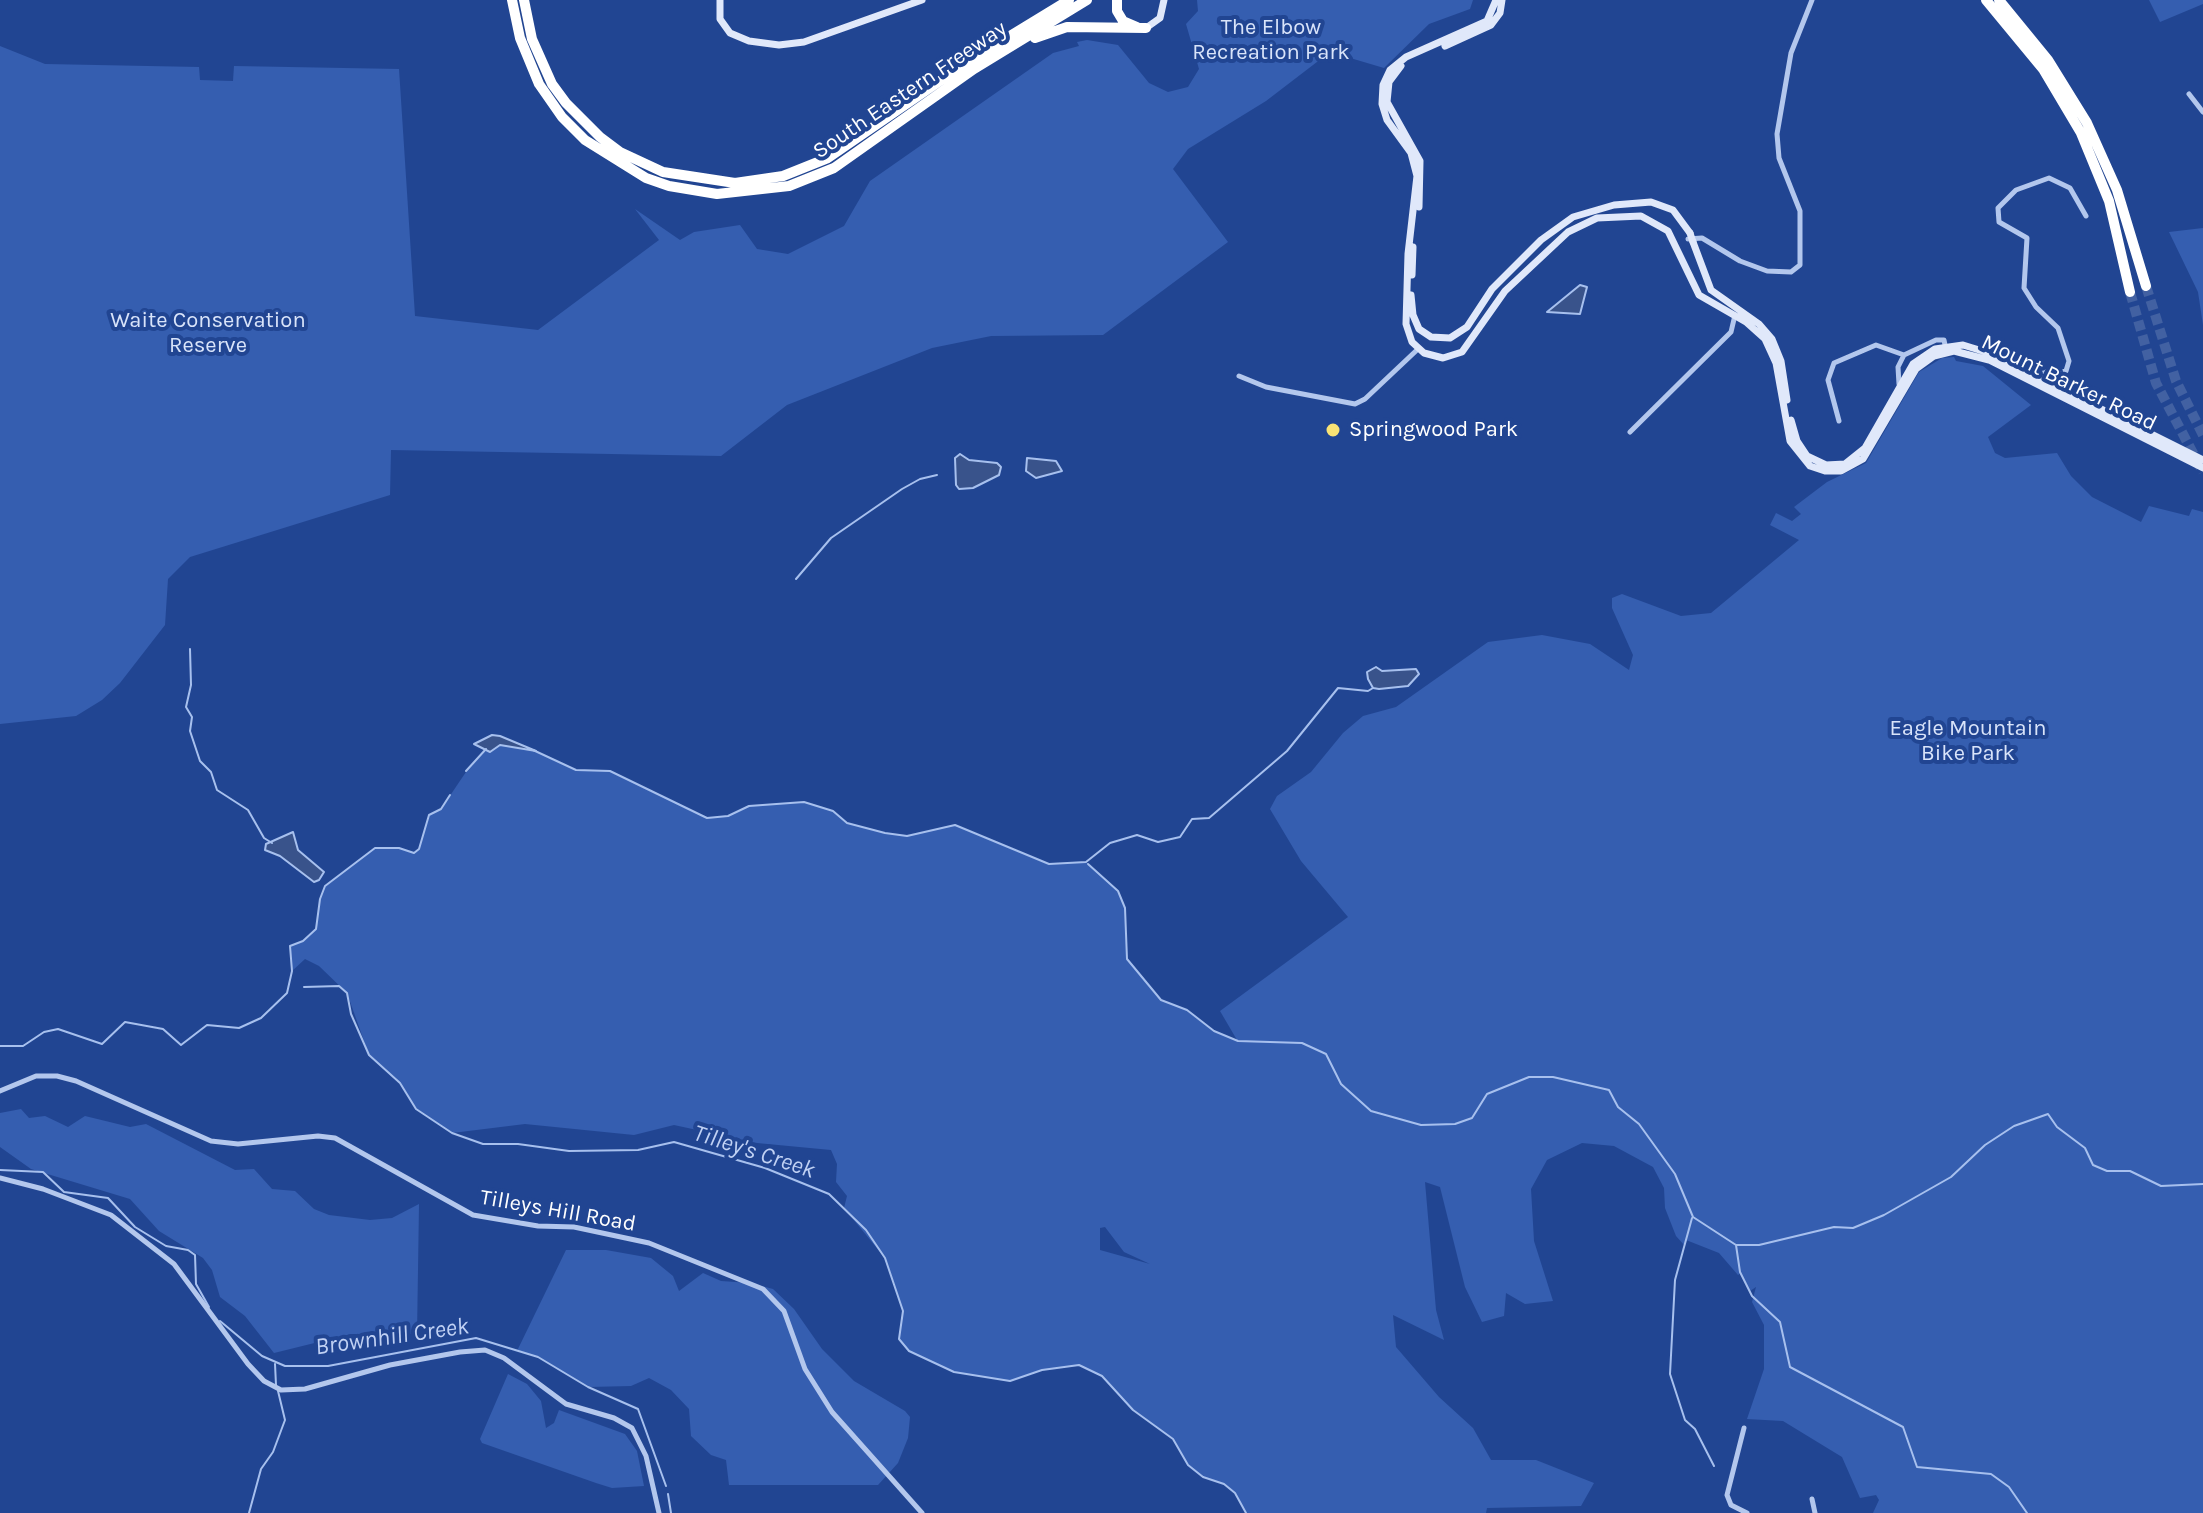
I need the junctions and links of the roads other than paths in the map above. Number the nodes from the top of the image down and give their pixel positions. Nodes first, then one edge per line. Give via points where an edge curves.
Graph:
1 (512, 0) edge
2 (524, 0) edge
3 (720, 0) edge
4 (922, 0) edge
5 (1069, 0) edge
6 (1087, 0) edge
7 (1117, 0) edge
8 (1164, 0) edge
9 (1499, 0) edge
10 (1812, 0) edge
11 (1986, 0) edge
12 (1999, 0) edge
13 (1146, 28) junction
14 (954, 83) junction
15 (2189, 94) dead end
16 (2203, 112) edge
17 (2086, 216) dead end
18 (1691, 238) junction
19 (2146, 286) tunnel mouth
20 (2130, 292) tunnel mouth
21 (1735, 313) junction
22 (1419, 328) junction
23 (1429, 336) junction
24 (1946, 348) junction
25 (1418, 349) junction
26 (1904, 355) junction
27 (2015, 370) junction
28 (1239, 376) dead end
29 (1899, 384) junction
30 (1839, 421) dead end
31 (1630, 432) dead end
32 (2203, 460) edge
33 (2203, 468) edge
34 (0, 1091) edge
35 (0, 1178) edge
36 (1744, 1428) dead end
37 (1812, 1499) dead end
38 (659, 1513) edge
39 (922, 1513) edge
40 (1747, 1513) edge
41 (1815, 1513) edge

1 - 14 highway, South Eastern Freeway via 528,62 573,129 624,168 693,191 741,194 812,178 855,155
2 - 5 highway, South Eastern Freeway via 532,39 552,84 600,137 663,172 735,183 783,176 828,158
3 - 4 main road via 720,19 730,33 779,45 804,42
6 - 14 highway, South Eastern Freeway
7 - 13 highway via 1123,21
8 - 13 main road via 1160,18
9 - 22 main road via 1500,13 1491,25 1405,63 1387,88 1389,111 1421,167 1411,296
9 - 25 main road via 1487,21 1406,57 1390,70 1383,85 1387,120 1411,153 1417,176 1406,312 1408,332
10 - 18 street via 1791,53 1777,134 1779,158 1800,211 1800,265 1791,272 1767,271 1700,237
11 - 20 highway via 2043,69 2081,133 2109,201
12 - 19 highway via 2048,60 2087,123 2117,190
13 - 14 highway via 1056,30
15 - 16 street
17 - 27 street via 2070,188 2049,178 2016,190 1998,208 1999,222 2027,238 2024,288 2058,328 2069,361 2061,372 2025,363
18 - 21 main road, Mount Barker Road via 1708,285
18 - 23 main road, Mount Barker Road via 1673,210 1651,202 1581,214 1560,224 1498,282 1460,334 1446,339
21 - 24 main road, Mount Barker Road via 1765,339 1776,363 1790,441 1803,460 1825,471 1847,469 1863,459 1910,376
21 - 25 main road, Mount Barker Road via 1699,295 1668,231 1628,214 1579,225 1553,243 1505,291 1459,354 1433,357
21 - 29 main road, Mount Barker Road via 1759,324 1772,339 1793,432 1813,461 1839,466 1858,455
21 - 31 street via 1731,332
22 - 23 main road
22 - 25 main road
23 - 25 main road
24 - 26 street via 1944,340 1936,340
24 - 27 main road, Mount Barker Road
24 - 29 main road, Mount Barker Road via 1918,359
25 - 28 street via 1355,404 1266,387
26 - 29 street
26 - 30 street via 1876,345 1834,363 1828,380
27 - 32 main road, Mount Barker Road
27 - 33 main road, Mount Barker Road
34 - 39 street, Tilleys Hill Road via 36,1076 57,1076 222,1144 335,1138 473,1215 574,1227 649,1243 763,1289 784,1311 805,1369 832,1412
35 - 38 street via 43,1188 111,1215 174,1264 248,1364 281,1390 474,1350 504,1358 566,1404 632,1428 646,1456
36 - 40 street via 1727,1495 1731,1505
37 - 41 street

